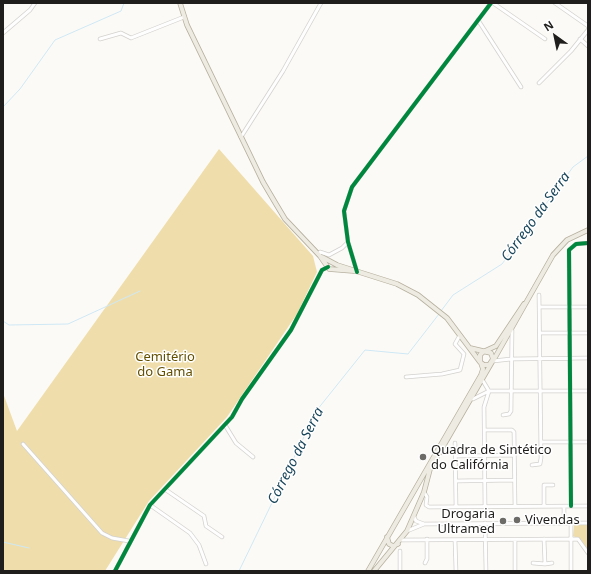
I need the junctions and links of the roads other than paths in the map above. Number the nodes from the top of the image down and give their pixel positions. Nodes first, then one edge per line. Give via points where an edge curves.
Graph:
1 (35, 3) edge
2 (180, 3) edge
3 (321, 3) edge
4 (492, 3) edge
5 (555, 3) edge
6 (184, 17) junction
7 (478, 20) junction
8 (588, 26) edge
9 (588, 30) edge
10 (3, 34) edge
11 (100, 39) dead end
12 (545, 39) dead end
13 (580, 39) junction
14 (588, 46) edge
15 (539, 83) dead end
16 (521, 87) dead end
17 (241, 137) junction
18 (588, 230) edge
19 (348, 242) junction
20 (588, 243) edge
21 (319, 255) junction
22 (335, 264) junction
23 (328, 267) junction
24 (334, 271) junction
25 (356, 272) junction
26 (539, 295) dead end
27 (529, 297) junction
28 (540, 307) junction
29 (569, 307) junction
30 (588, 307) edge
31 (512, 329) junction
32 (540, 332) junction
33 (569, 333) junction
34 (588, 333) edge
35 (460, 335) junction
36 (469, 348) junction
37 (484, 352) junction
38 (588, 358) edge
39 (511, 359) junction
40 (540, 359) junction
41 (569, 359) junction
42 (492, 361) junction
43 (480, 362) junction
44 (406, 377) dead end
45 (483, 381) junction
46 (489, 391) junction
47 (570, 391) junction
48 (588, 391) edge
49 (511, 392) junction
50 (540, 392) junction
51 (472, 399) junction
52 (503, 415) dead end
53 (225, 425) junction
54 (485, 430) junction
55 (541, 442) junction
56 (571, 442) junction
57 (588, 442) edge
58 (455, 443) dead end
59 (23, 444) dead end
60 (514, 455) junction
61 (456, 456) junction
62 (485, 456) junction
63 (253, 457) dead end
64 (532, 465) dead end
65 (485, 480) junction
66 (514, 480) junction
67 (456, 481) junction
68 (553, 484) dead end
69 (166, 490) junction
70 (414, 490) junction
71 (424, 492) junction
72 (150, 505) junction
73 (456, 506) junction
74 (485, 506) junction
75 (515, 506) junction
76 (544, 506) junction
77 (564, 506) junction
78 (571, 506) junction
79 (588, 506) edge
80 (414, 517) junction
81 (486, 523) junction
82 (564, 523) junction
83 (571, 523) junction
84 (588, 523) edge
85 (424, 524) junction
86 (407, 531) junction
87 (387, 536) junction
88 (222, 537) dead end
89 (427, 539) junction
90 (544, 539) junction
91 (570, 539) junction
92 (401, 540) junction
93 (455, 540) junction
94 (485, 540) junction
95 (515, 540) junction
96 (130, 541) junction
97 (398, 544) junction
98 (400, 551) dead end
99 (588, 553) edge
100 (425, 563) dead end
101 (552, 563) dead end
102 (206, 564) dead end
103 (533, 564) dead end
104 (545, 564) junction
105 (115, 571) edge
106 (368, 571) edge
107 (374, 571) edge
108 (400, 571) edge
109 (456, 571) edge
110 (486, 571) edge
111 (515, 571) edge
112 (571, 571) edge

1 - 10 street
2 - 6 main road
3 - 17 street via 283,71
4 - 7 street
4 - 12 street
5 - 8 street
6 - 11 street via 131,38 121,33
6 - 17 main road
7 - 16 street
7 - 19 street via 352,187 344,211
9 - 13 street
13 - 14 street
13 - 15 street
17 - 21 main road via 276,204 295,231
18 - 27 main road via 568,240 558,249
19 - 21 street via 329,255
19 - 25 street
20 - 29 street via 573,245 569,250
21 - 22 main road
21 - 23 main road
22 - 23 main road
22 - 24 main road via 337,269
22 - 25 main road
23 - 24 main road
23 - 53 street via 322,270 291,330
24 - 25 main road
25 - 35 main road via 381,278 418,295 440,312
26 - 28 street
27 - 31 main road
27 - 37 main road via 496,346
28 - 29 street
28 - 32 street
29 - 30 street
29 - 33 street
31 - 39 street
31 - 42 main road
32 - 33 street
32 - 40 street
33 - 34 street
33 - 41 street
35 - 36 main road
35 - 44 street via 455,344 464,354 460,370
36 - 37 main road
36 - 43 main road
37 - 42 main road via 491,353
37 - 43 main road via 480,355
38 - 41 street
39 - 40 street
39 - 42 street
39 - 49 street
40 - 41 street
40 - 50 street
41 - 47 street
42 - 43 main road via 486,365
42 - 45 main road
43 - 70 main road via 481,375
45 - 46 street
45 - 51 main road
46 - 49 street
46 - 51 street
46 - 54 street via 484,404
47 - 48 street
47 - 50 street
47 - 56 street
49 - 50 street
49 - 52 street via 511,411
50 - 55 street
51 - 71 main road via 430,470
53 - 63 street via 236,443
53 - 69 street
54 - 60 street via 513,430
54 - 62 street
55 - 56 street
55 - 64 street via 541,462
56 - 57 street
56 - 78 street
58 - 61 street
59 - 96 street via 102,533 112,538
60 - 62 street
60 - 66 street
61 - 62 street
61 - 67 street
62 - 65 street
65 - 66 street
65 - 67 street
65 - 74 street
66 - 75 street
67 - 73 street
68 - 76 street via 544,485
69 - 72 street
69 - 88 street via 204,516 206,526
70 - 71 main road via 419,488
70 - 87 main road
71 - 73 street via 428,506
71 - 80 main road
72 - 96 street
72 - 102 street via 190,533 199,545
73 - 74 street
74 - 75 street
75 - 76 street
76 - 77 street
77 - 78 street
77 - 82 street
78 - 79 street
80 - 85 street via 419,523
80 - 86 main road
81 - 82 street
81 - 85 street
81 - 94 street
82 - 83 street
83 - 84 street
83 - 91 street
85 - 86 street
86 - 92 main road
87 - 97 main road via 389,544
87 - 106 main road
89 - 92 street
89 - 93 street
89 - 100 street
90 - 91 street
90 - 95 street
90 - 104 street
91 - 99 street via 580,541
91 - 112 street
92 - 97 main road
93 - 94 street
93 - 109 street
94 - 95 street
94 - 110 street
95 - 111 street
96 - 105 street
97 - 107 main road
98 - 108 street
101 - 104 street
103 - 104 street

